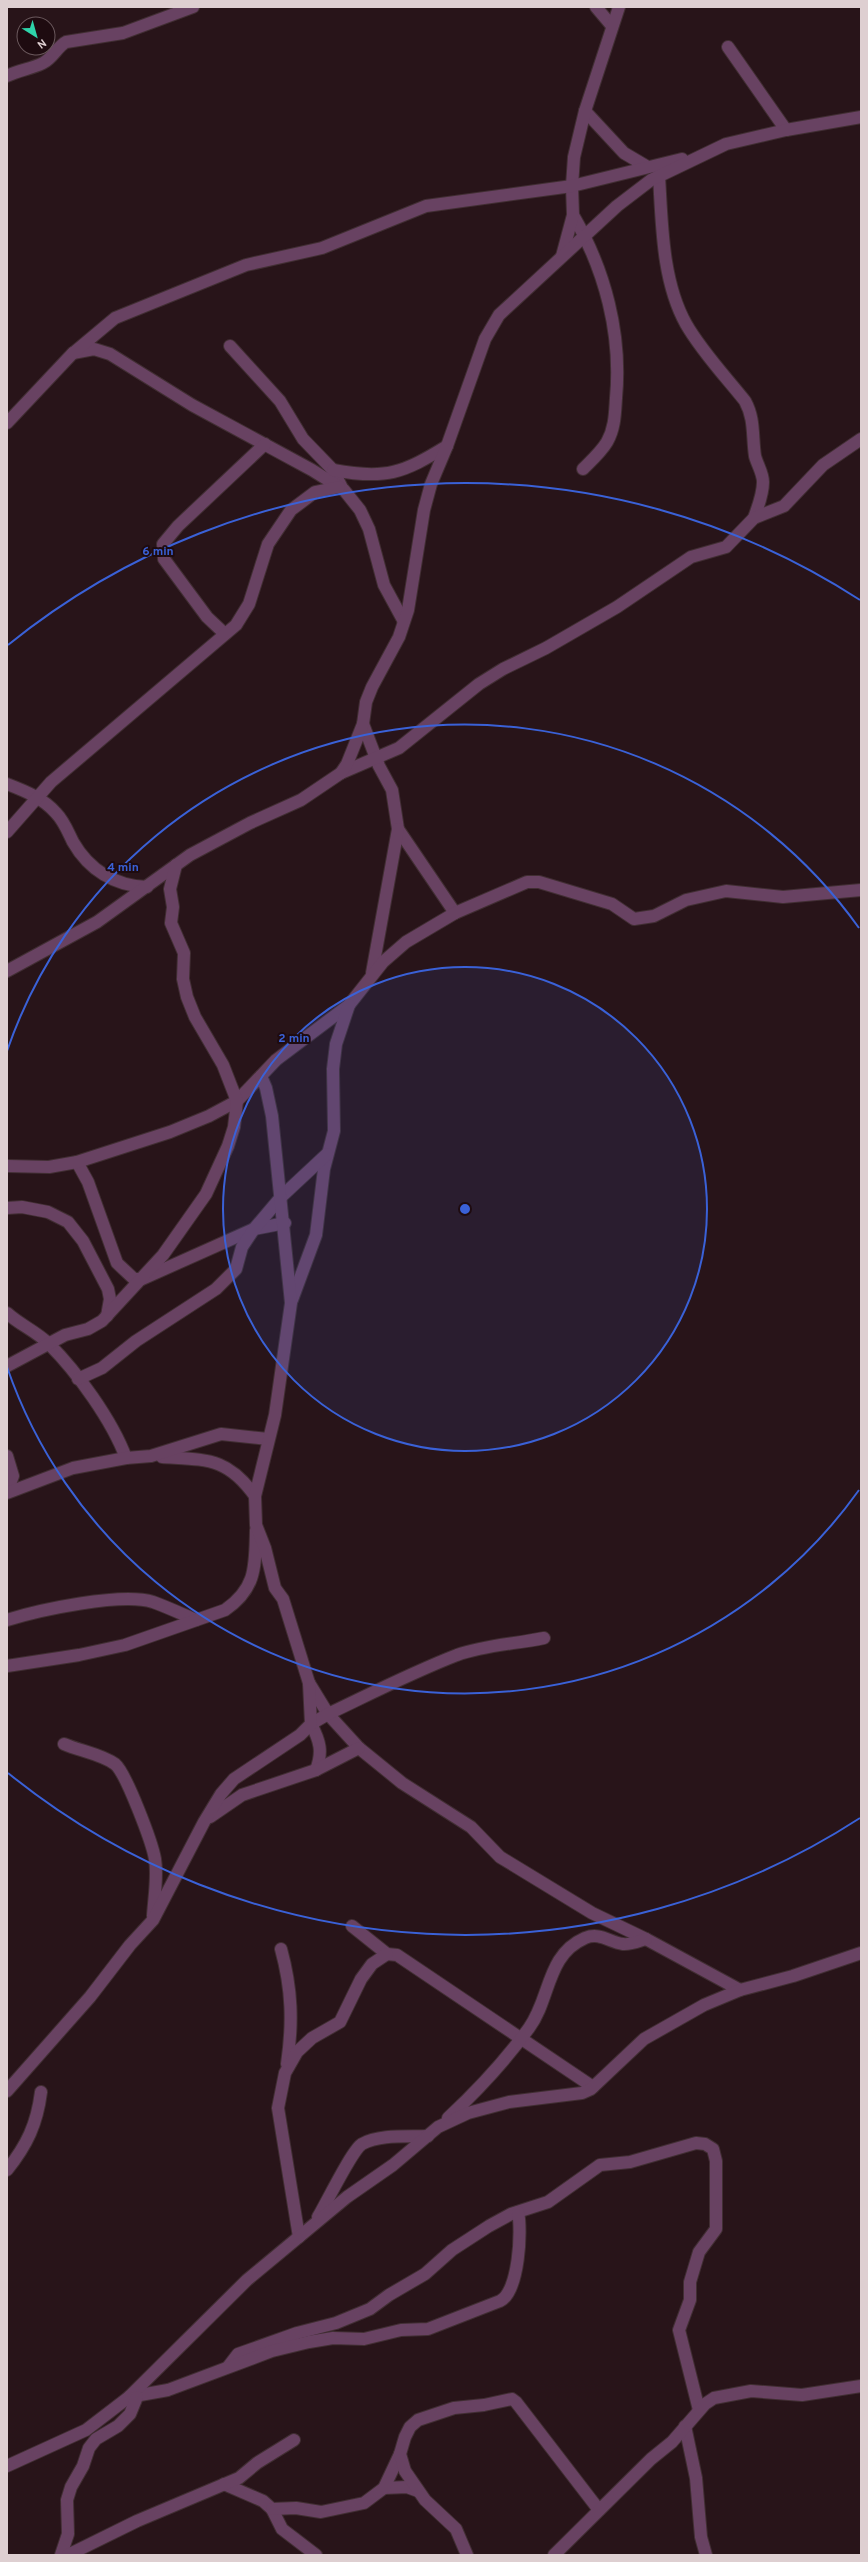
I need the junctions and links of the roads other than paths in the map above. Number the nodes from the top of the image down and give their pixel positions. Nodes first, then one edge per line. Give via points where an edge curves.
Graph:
1 (193, 7) edge
2 (596, 7) edge
3 (619, 7) edge
4 (612, 26) junction
5 (728, 47) dead end
6 (7, 76) edge
7 (585, 111) junction
8 (861, 117) edge
9 (786, 130) junction
10 (698, 156) junction
11 (646, 166) junction
12 (659, 176) junction
13 (572, 186) junction
14 (573, 215) junction
15 (586, 236) junction
16 (560, 261) junction
17 (230, 346) dead end
18 (72, 354) junction
19 (7, 423) edge
20 (861, 439) edge
21 (265, 444) junction
22 (447, 446) junction
23 (583, 469) dead end
24 (333, 470) junction
25 (341, 489) junction
26 (754, 518) junction
27 (403, 620) junction
28 (224, 634) junction
29 (364, 724) junction
30 (377, 759) junction
31 (340, 773) junction
32 (7, 784) edge
33 (36, 797) junction
34 (398, 829) junction
35 (7, 832) edge
36 (176, 865) junction
37 (147, 887) junction
38 (861, 890) edge
39 (455, 913) junction
40 (7, 972) edge
41 (372, 974) junction
42 (349, 1005) junction
43 (261, 1076) junction
44 (237, 1101) junction
45 (327, 1154) junction
46 (78, 1162) junction
47 (7, 1166) edge
48 (282, 1196) junction
49 (7, 1208) edge
50 (285, 1223) junction
51 (254, 1229) junction
52 (142, 1279) junction
53 (291, 1303) junction
54 (7, 1313) edge
55 (107, 1316) junction
56 (49, 1344) junction
57 (7, 1366) edge
58 (78, 1379) junction
59 (268, 1439) junction
60 (7, 1456) edge
61 (151, 1456) junction
62 (126, 1458) junction
63 (7, 1493) edge
64 (255, 1496) junction
65 (256, 1525) junction
66 (7, 1620) edge
67 (196, 1620) junction
68 (544, 1638) dead end
69 (7, 1666) edge
70 (310, 1683) junction
71 (328, 1714) junction
72 (311, 1724) junction
73 (64, 1744) dead end
74 (359, 1748) junction
75 (316, 1770) junction
76 (204, 1822) junction
77 (153, 1920) junction
78 (352, 1926) dead end
79 (646, 1939) junction
80 (281, 1949) dead end
81 (861, 1953) edge
82 (387, 1954) junction
83 (740, 1990) junction
84 (520, 2039) junction
85 (285, 2073) junction
86 (594, 2087) junction
87 (7, 2091) edge
88 (41, 2092) dead end
89 (438, 2128) junction
90 (428, 2136) junction
91 (7, 2170) edge
92 (518, 2212) junction
93 (313, 2225) junction
94 (299, 2237) junction
95 (228, 2367) junction
96 (861, 2386) edge
97 (133, 2397) junction
98 (699, 2410) junction
99 (685, 2426) junction
100 (294, 2440) dead end
101 (400, 2454) junction
102 (7, 2466) edge
103 (224, 2484) junction
104 (384, 2488) junction
105 (418, 2491) junction
106 (272, 2509) junction
107 (599, 2510) junction
108 (704, 2554) edge
109 (61, 2555) edge
110 (68, 2555) edge
111 (316, 2555) edge
112 (467, 2555) edge
113 (554, 2555) edge

1 - 6 street via 124,33 66,42 43,63
2 - 4 street
3 - 4 street
4 - 7 street
5 - 9 street
7 - 11 street via 624,153
7 - 13 street via 574,157
8 - 9 street
9 - 10 street via 726,144
10 - 11 street
10 - 12 street
11 - 13 street
12 - 15 street via 617,206
12 - 26 street via 663,233 672,290 686,324 745,402 751,416 755,457 763,481
13 - 14 street
13 - 18 street via 426,206 322,248 246,265 115,318
14 - 15 street
14 - 16 street
15 - 16 street
15 - 23 street via 613,315 619,370 614,424 607,442
16 - 22 street via 499,315 491,326
17 - 24 street via 280,401 306,444
18 - 19 street
18 - 21 street via 94,349 110,354 192,405
20 - 26 street via 823,465 784,506
21 - 25 street
21 - 28 street via 178,526 163,544 164,559 207,617
22 - 24 street via 416,465 384,475
22 - 27 street via 431,484 424,510 408,610
24 - 25 street
25 - 27 street via 363,517 384,585
25 - 28 street via 315,492 290,510 268,544 249,604 236,625
26 - 30 street via 726,547 691,557 617,608 503,669 439,714 398,748
27 - 29 street via 399,637 366,702
28 - 33 street
29 - 30 street
29 - 31 street via 347,764
30 - 31 street
30 - 34 street via 392,790
31 - 36 street via 301,800 250,823
32 - 33 street
33 - 35 street
33 - 37 street via 56,812 80,853 91,866 121,884
34 - 39 street
34 - 41 street
36 - 37 street
36 - 44 street via 170,888 173,906 171,923 184,953 183,979 187,997 195,1017 223,1064
37 - 40 street via 97,922
38 - 39 street via 783,897 726,891 686,900 654,916 634,919 612,904 539,882 527,882
39 - 41 street via 406,942
41 - 42 street
42 - 43 street via 276,1060
42 - 45 street via 336,1044 334,1131
43 - 44 street
43 - 48 street via 272,1116
44 - 46 street via 170,1132
44 - 52 street via 234,1127 215,1178 167,1249
45 - 48 street
45 - 53 street via 316,1235
46 - 47 street via 49,1167
46 - 52 street via 88,1182 117,1263 128,1276
48 - 50 street
48 - 51 street
49 - 55 street via 22,1208 61,1216 76,1230 108,1289 110,1299
50 - 51 street
50 - 53 street
51 - 52 street
51 - 58 street via 242,1247 236,1269 216,1289 136,1341 102,1368
52 - 55 street
53 - 59 street via 275,1415
54 - 56 street
55 - 56 street via 88,1329 71,1333
56 - 57 street
56 - 58 street
58 - 62 street via 113,1431
59 - 61 street via 221,1434
59 - 64 street
60 - 63 street via 13,1476
61 - 62 street
61 - 64 street via 214,1462 226,1466 235,1472
62 - 63 street via 73,1468
64 - 65 street
65 - 67 street via 254,1570 252,1580 244,1593 226,1610
65 - 70 street via 275,1588 283,1599
66 - 67 street via 56,1608 113,1599 152,1602
67 - 69 street via 125,1645 78,1656
68 - 71 street via 518,1644 504,1643 457,1655
70 - 71 street
70 - 72 street
71 - 72 street
71 - 74 street
72 - 75 street via 321,1747 321,1758
72 - 76 street via 300,1735 234,1779 221,1794
73 - 77 street via 114,1763 122,1774 149,1835 155,1860
74 - 75 street
74 - 79 street via 402,1784 472,1827 500,1856 592,1914
75 - 76 street via 242,1796
76 - 77 street
77 - 87 street via 90,1997
78 - 82 street
79 - 83 street
79 - 84 street via 623,1944 592,1935 572,1946 556,1964 536,2017
80 - 85 street via 290,1981 292,2033
81 - 83 street via 794,1976
82 - 84 street via 397,1955
82 - 85 street via 372,1964 361,1979 340,2022 312,2038 297,2052
83 - 86 street via 704,2005 644,2039
84 - 86 street
84 - 89 street via 479,2089
85 - 94 street via 278,2108
86 - 89 street via 582,2093 509,2102 468,2113
88 - 91 street via 34,2124 24,2148
89 - 90 street
90 - 93 street
90 - 93 street via 391,2138 360,2145 352,2154
92 - 95 street via 489,2226 452,2250 425,2274 370,2309 336,2323 238,2354
92 - 95 street via 521,2224 520,2245 514,2278 504,2300 428,2329 401,2330 364,2339 333,2338 309,2342
92 - 98 street via 548,2202 604,2163 630,2162 691,2144 705,2144 713,2149 716,2161 716,2229 699,2252 690,2282 690,2300 679,2330
93 - 94 street
94 - 97 street via 247,2280
95 - 97 street via 168,2390
96 - 98 street via 802,2395 751,2391 726,2394 714,2398
97 - 102 street via 86,2430
97 - 109 street via 130,2414 88,2448 83,2466 70,2487 67,2500 68,2534
98 - 99 street
99 - 107 street via 672,2442 650,2459
99 - 108 street via 696,2478
100 - 103 street via 257,2463 248,2472
101 - 104 street
101 - 105 street via 405,2471
101 - 107 street via 408,2430 418,2420 454,2408 512,2399
103 - 106 street via 263,2501
103 - 110 street via 137,2521
104 - 105 street via 407,2487
104 - 106 street via 372,2499 352,2507 321,2512 296,2508
105 - 112 street via 456,2530
106 - 111 street via 282,2529
107 - 113 street

